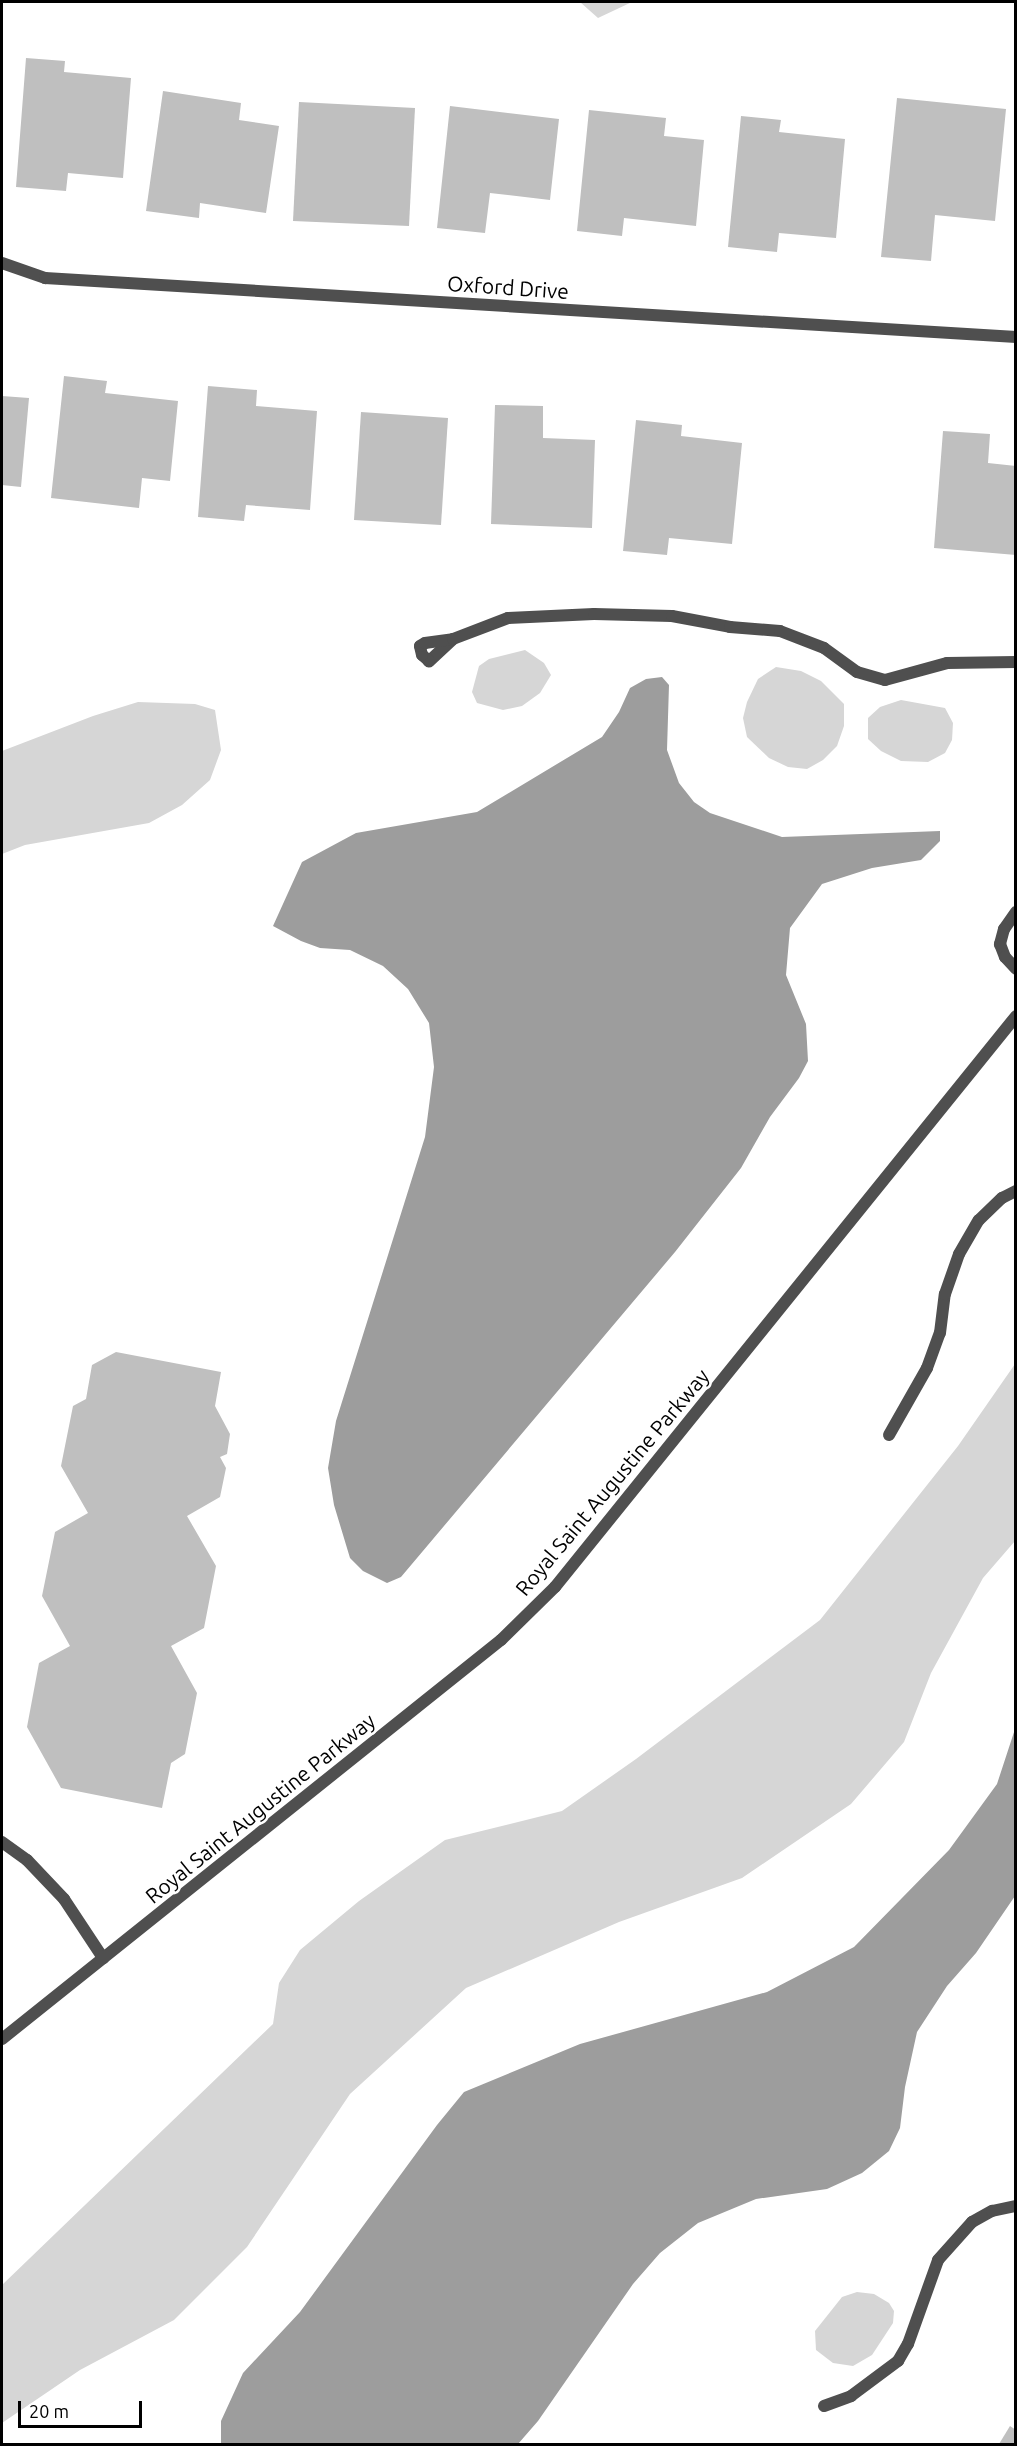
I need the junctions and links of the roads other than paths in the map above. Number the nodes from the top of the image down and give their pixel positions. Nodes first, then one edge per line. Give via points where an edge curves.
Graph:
1 (2, 263) edge
2 (1016, 337) edge
3 (453, 639) dead end
4 (1016, 662) edge
5 (1016, 912) edge
6 (1016, 969) edge
7 (1016, 1016) edge
8 (1016, 1191) edge
9 (889, 1435) dead end
10 (2, 1842) edge
11 (103, 1958) junction
12 (2, 2039) edge
13 (1016, 2206) edge
14 (824, 2406) dead end

1 - 2 street, Oxford Drive via 45,278
3 - 4 street via 508,618 672,616 780,631 824,648 857,672 885,680 947,663
5 - 6 street via 1000,944
7 - 11 street, Royal Saint Augustine Parkway via 555,1587 501,1640
8 - 9 street via 1002,1198 979,1220 959,1254 945,1294 940,1333 927,1368
10 - 11 street via 27,1860 64,1899
11 - 12 street, Royal Saint Augustine Parkway
13 - 14 street via 992,2211 972,2222 938,2260 908,2344 898,2361 851,2396

